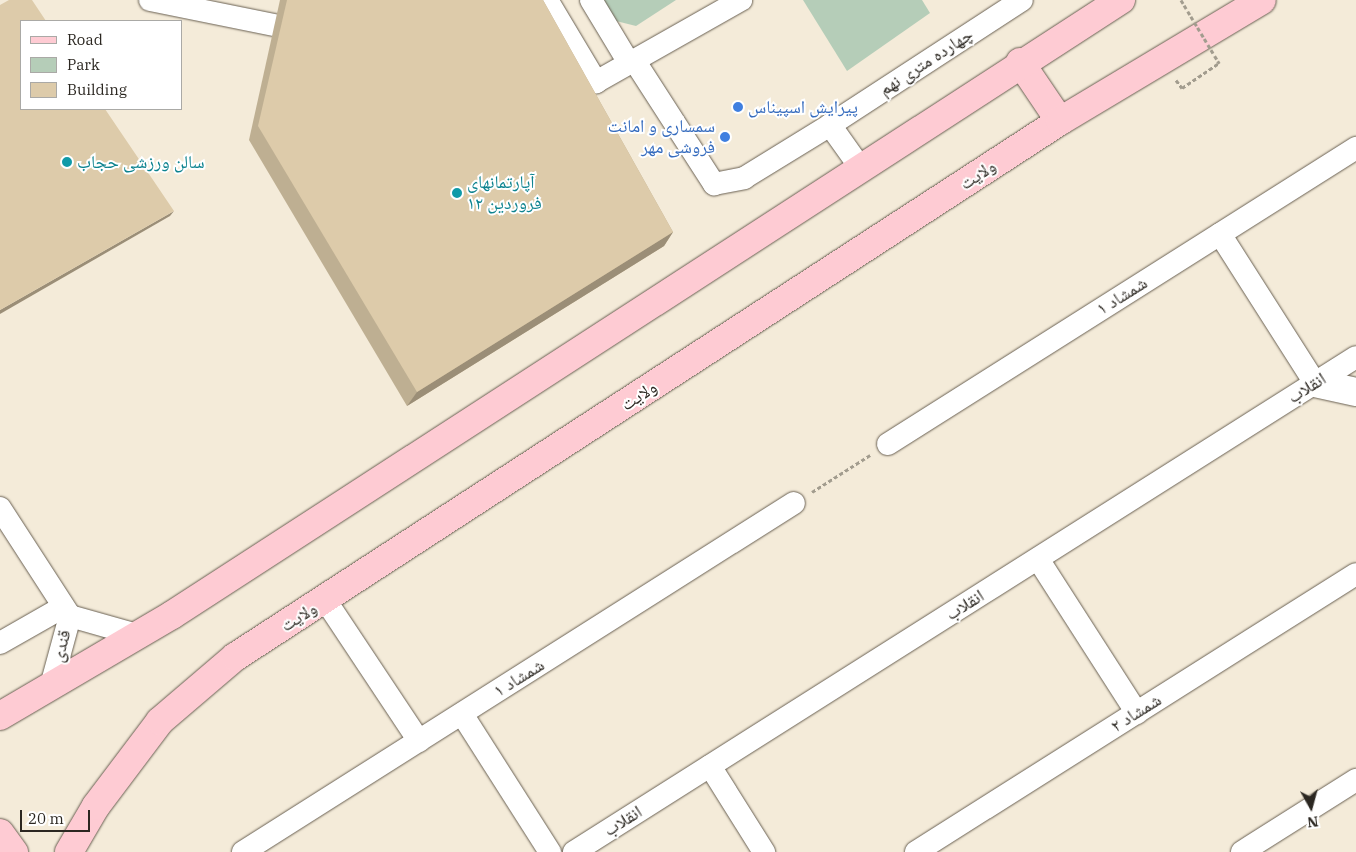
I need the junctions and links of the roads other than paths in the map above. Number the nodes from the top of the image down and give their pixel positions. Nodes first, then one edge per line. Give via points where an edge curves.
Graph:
1 (150, 0) edge
2 (547, 0) edge
3 (591, 0) edge
4 (740, 0) edge
5 (1022, 0) edge
6 (1120, 0) edge
7 (1262, 0) edge
8 (330, 36) edge
9 (632, 62) junction
10 (1020, 62) junction
11 (1060, 121) junction
12 (830, 125) junction
13 (1356, 148) edge
14 (860, 167) junction
15 (1220, 234) junction
16 (1356, 357) edge
17 (1315, 383) junction
18 (1356, 392) edge
19 (888, 444) road end
20 (794, 503) road end
21 (0, 508) edge
22 (1038, 559) junction
23 (1356, 574) edge
24 (326, 600) junction
25 (66, 612) junction
26 (137, 635) junction
27 (0, 643) edge
28 (51, 686) junction
29 (1137, 713) junction
30 (462, 714) junction
31 (0, 716) edge
32 (419, 741) junction
33 (710, 766) junction
34 (1356, 780) edge
35 (0, 833) edge
36 (14, 852) edge
37 (69, 852) edge
38 (243, 852) edge
39 (550, 852) edge
40 (574, 852) edge
41 (764, 852) edge
42 (916, 852) edge
43 (1242, 852) edge

1 - 8 street
2 - 9 street via 596,82
3 - 9 street
4 - 9 street
5 - 12 street, چهارده متری نهم
6 - 10 main road
7 - 11 main road, ولایت
9 - 12 street, چهارده متری نهم via 714,184 744,178
10 - 11 main road
10 - 14 main road
11 - 24 main road, ولایت
12 - 14 street
13 - 15 street, شمشاد ۱
14 - 26 main road
15 - 17 street
15 - 19 street, شمشاد ۱
16 - 17 street, انقلاب
17 - 18 street
17 - 22 street, انقلاب
20 - 30 street, شمشاد ۱
21 - 25 street
22 - 29 street
22 - 33 street, انقلاب
23 - 29 street, شمشاد ۲
24 - 32 street
24 - 37 main road, ولایت via 235,657 160,721 96,806
25 - 26 street, قندی
25 - 27 street
25 - 28 street, قندی
26 - 28 main road
28 - 31 main road
29 - 42 street, شمشاد ۲
30 - 32 street, شمشاد ۱
30 - 39 street
32 - 38 street, شمشاد ۱
33 - 40 street, انقلاب
33 - 41 street
34 - 43 street
35 - 36 main road

